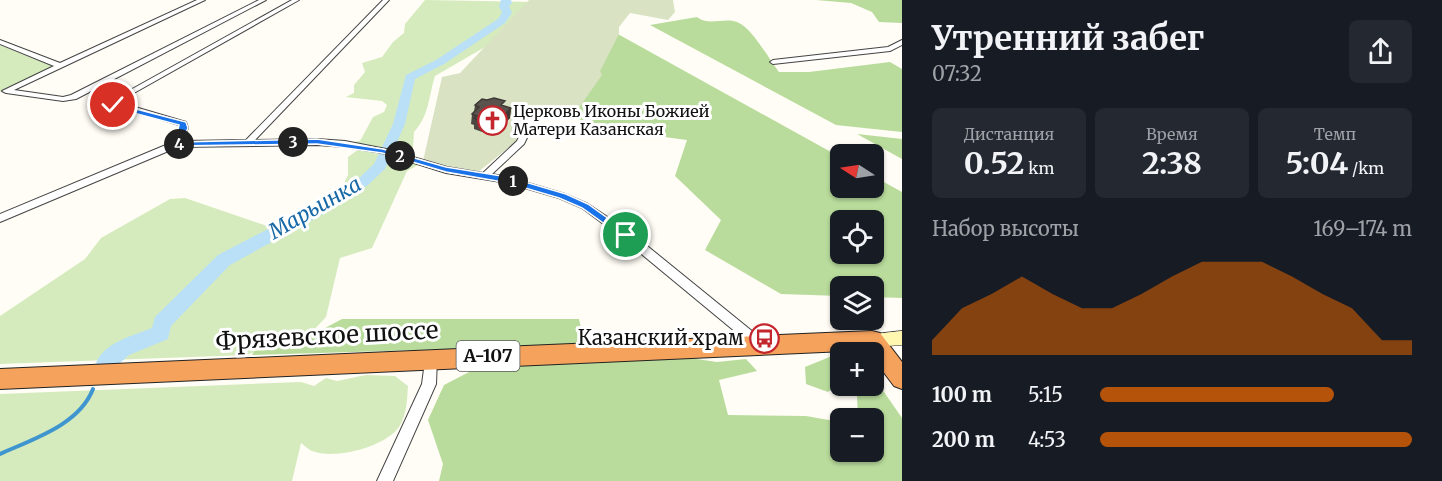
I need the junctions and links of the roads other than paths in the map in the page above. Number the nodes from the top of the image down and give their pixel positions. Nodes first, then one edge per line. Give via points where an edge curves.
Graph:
1 (202, 0) edge
2 (263, 0) edge
3 (296, 0) edge
4 (386, 0) edge
5 (0, 42) edge
6 (902, 42) edge
7 (773, 62) dead end
8 (60, 66) junction
9 (3, 93) edge
10 (531, 121) dead end
11 (248, 143) junction
12 (177, 144) junction
13 (485, 176) junction
14 (0, 218) edge
15 (902, 338) edge
16 (872, 340) junction
17 (760, 345) junction
18 (431, 358) junction
19 (0, 379) edge
20 (902, 379) edge
21 (385, 481) edge

1 - 8 street
2 - 9 street via 73,97
3 - 12 street via 111,104 183,124
4 - 11 street
5 - 8 street
6 - 7 street via 890,49
8 - 9 street
10 - 13 street via 520,142
11 - 12 street
11 - 13 street via 317,142 387,152 446,170
12 - 14 street
13 - 17 street via 536,188 585,206
15 - 16 street
16 - 17 highway, Фрязевское шоссе / А-107
16 - 20 highway
17 - 18 highway, Фрязевское шоссе / А-107
18 - 19 highway, Фрязевское шоссе / А-107
18 - 21 street via 429,384

